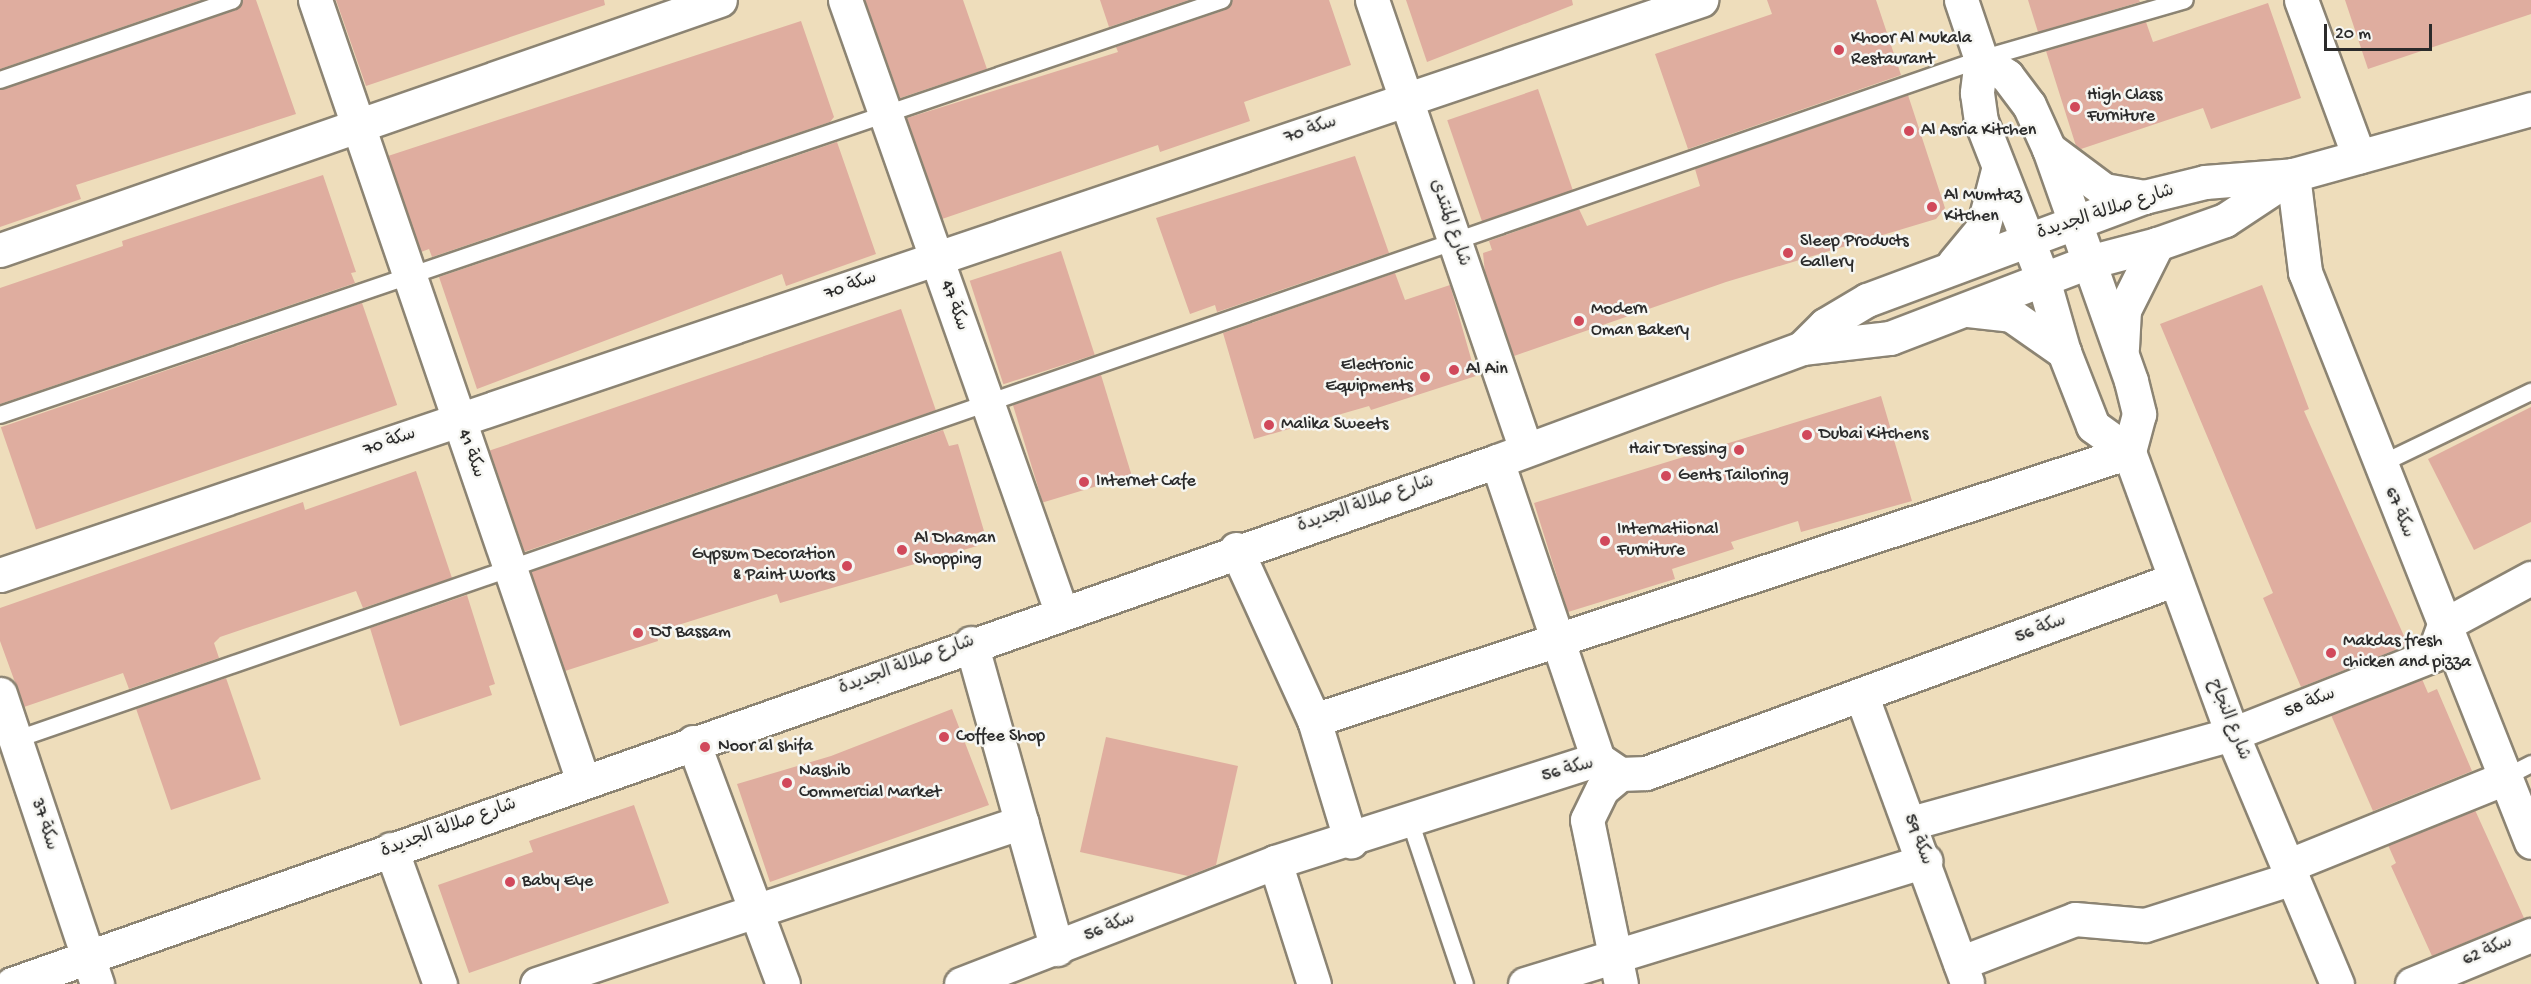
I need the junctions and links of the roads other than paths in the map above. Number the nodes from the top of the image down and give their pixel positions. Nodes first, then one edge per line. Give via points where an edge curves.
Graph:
1 (232, 0) edge
2 (315, 0) edge
3 (720, 0) edge
4 (845, 0) edge
5 (1222, 0) edge
6 (1372, 0) edge
7 (1701, 0) edge
8 (1961, 0) edge
9 (2185, 0) edge
10 (2301, 0) edge
11 (1981, 59) junction
12 (0, 80) edge
13 (1406, 99) junction
14 (2531, 109) edge
15 (886, 115) junction
16 (358, 126) junction
17 (2049, 149) junction
18 (2359, 158) junction
19 (1998, 170) junction
20 (2293, 175) junction
21 (2144, 197) junction
22 (2074, 221) junction
23 (2027, 238) junction
24 (1455, 241) junction
25 (2157, 244) junction
26 (0, 250) edge
27 (936, 258) junction
28 (2085, 263) junction
29 (1950, 266) junction
30 (408, 273) junction
31 (2043, 279) junction
32 (1960, 310) junction
33 (1802, 348) junction
34 (2064, 352) junction
35 (2121, 353) junction
36 (2531, 392) edge
37 (987, 403) junction
38 (0, 415) edge
39 (458, 420) junction
40 (1525, 447) junction
41 (2129, 452) junction
42 (1497, 461) junction
43 (2379, 465) junction
44 (1236, 549) junction
45 (510, 569) junction
46 (0, 575) edge
47 (2531, 578) edge
48 (2173, 580) junction
49 (1061, 611) junction
50 (2444, 625) junction
51 (1557, 641) junction
52 (971, 643) junction
53 (0, 694) edge
54 (1862, 697) junction
55 (1314, 720) junction
56 (2232, 734) junction
57 (8, 742) edge
58 (693, 742) junction
59 (2531, 764) edge
60 (1609, 767) junction
61 (2502, 779) junction
62 (582, 781) junction
63 (1410, 820) junction
64 (1022, 822) junction
65 (1911, 823) junction
66 (1351, 842) junction
67 (2531, 842) edge
68 (391, 849) junction
69 (1926, 861) junction
70 (1275, 862) junction
71 (2290, 872) junction
72 (756, 911) junction
73 (2531, 934) edge
74 (1057, 949) junction
75 (92, 971) edge
76 (1617, 971) edge
77 (1964, 974) edge
78 (12, 984) edge
79 (440, 984) edge
80 (537, 984) edge
81 (783, 984) edge
82 (961, 984) edge
83 (1314, 984) edge
84 (1464, 984) edge
85 (1525, 984) edge
86 (2337, 984) edge
87 (2412, 984) edge

1 - 12 lane
2 - 16 street, سكة 41
3 - 16 street
4 - 15 street, سكة 47
5 - 15 lane
6 - 13 street, شارع المنتدى
7 - 13 street, سكة 70
8 - 11 street
9 - 11 lane
10 - 18 street
11 - 17 street via 2007,76 2024,98
11 - 19 street via 1977,93
11 - 24 lane
13 - 24 street, شارع المنتدى
13 - 27 street, سكة 70
14 - 18 street, شارع صلالة الجديدة
15 - 27 street, سكة 47
15 - 30 lane
16 - 26 street
16 - 30 street, سكة 41
17 - 21 street via 2104,190
17 - 22 street
18 - 20 street, شارع صلالة الجديدة
19 - 23 street
19 - 29 street via 1983,228
20 - 21 street, شارع صلالة الجديدة via 2205,182
20 - 25 street, شارع صلالة الجديدة via 2225,220
20 - 43 street, سكة 67 via 2305,272
21 - 22 street, شارع صلالة الجديدة
22 - 23 street, شارع صلالة الجديدة
22 - 28 street
23 - 29 street, شارع صلالة الجديدة
23 - 31 street
24 - 37 lane
24 - 40 street, شارع المنتدى
25 - 28 street, شارع صلالة الجديدة
25 - 35 street via 2124,310
27 - 37 street, سكة 47
27 - 39 street, سكة 70
28 - 31 street, شارع صلالة الجديدة
28 - 35 street
29 - 33 street, شارع صلالة الجديدة via 1867,300 1825,325
30 - 38 lane
30 - 39 street, سكة 41
31 - 32 street, شارع صلالة الجديدة
31 - 34 street
32 - 33 street, شارع صلالة الجديدة via 1890,338
32 - 34 street via 2011,315
33 - 40 street, شارع صلالة الجديدة
34 - 41 street via 2093,426
35 - 41 street via 2139,414
36 - 43 lane
37 - 45 lane
37 - 49 street, سكة 47
39 - 45 street, سكة 41
39 - 46 street, سكة 70
40 - 42 street, شارع صلالة الجديدة
41 - 48 street, شارع النجاح
41 - 51 street
42 - 44 street, شارع صلالة الجديدة
42 - 51 street
43 - 50 street, سكة 67
44 - 49 street, شارع صلالة الجديدة
44 - 55 street
45 - 57 lane
45 - 62 street, سكة 41
47 - 50 street
48 - 54 street, سكة 56
48 - 56 street, شارع النجاح
49 - 52 street, شارع صلالة الجديدة
50 - 56 street, سكة 58 via 2433,655
50 - 61 street, سكة 67
51 - 55 street
51 - 60 street
52 - 58 street, شارع صلالة الجديدة
52 - 64 street
53 - 57 street, سكة 37
54 - 60 street, سكة 56 via 1646,773
54 - 65 street, سكة 59
55 - 66 street
56 - 65 street, سكة 58
56 - 71 street, شارع النجاح
57 - 75 street, سكة 37
58 - 62 street, شارع صلالة الجديدة
58 - 72 street
59 - 61 lane
60 - 63 street, سكة 56
60 - 76 street via 1587,820
61 - 67 street, سكة 67
61 - 71 street
62 - 68 street, شارع صلالة الجديدة
63 - 66 street, سكة 56
63 - 84 lane
64 - 72 street
64 - 74 street
65 - 69 street, سكة 59
66 - 70 street, سكة 56
68 - 75 street, شارع صلالة الجديدة
68 - 79 street
69 - 76 street
69 - 77 street, سكة 59
70 - 74 street, سكة 56
70 - 83 street
71 - 77 street via 2145,925 2075,919
71 - 86 street, شارع النجاح
72 - 80 street
72 - 81 street
73 - 87 street, سكة 62
74 - 82 street, سكة 56
75 - 78 street, شارع صلالة الجديدة
76 - 85 street

